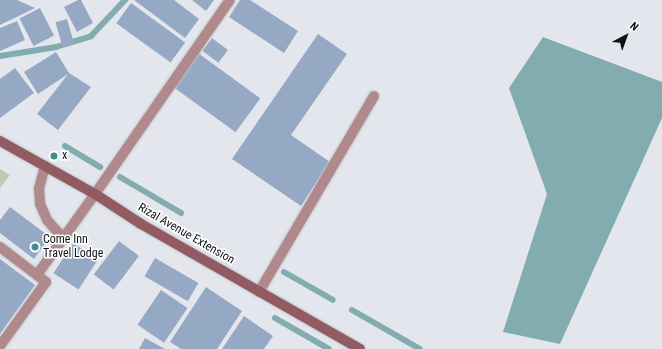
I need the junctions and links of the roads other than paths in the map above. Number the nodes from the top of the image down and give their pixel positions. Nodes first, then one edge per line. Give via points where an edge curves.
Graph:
1 (230, 0) edge
2 (374, 96) dead end
3 (0, 142) edge
4 (45, 166) junction
5 (95, 194) junction
6 (64, 239) junction
7 (0, 247) edge
8 (37, 275) junction
9 (260, 292) junction
10 (0, 346) edge
11 (360, 349) edge

1 - 5 street
2 - 9 street
3 - 4 main road, Rizal Avenue Extension
4 - 5 main road, Rizal Avenue Extension
4 - 6 street via 39,188 40,204 47,220
5 - 6 street
5 - 9 main road, Rizal Avenue Extension
6 - 8 street
7 - 8 street
8 - 10 street via 46,282 45,285
9 - 11 main road, Rizal Avenue Extension

